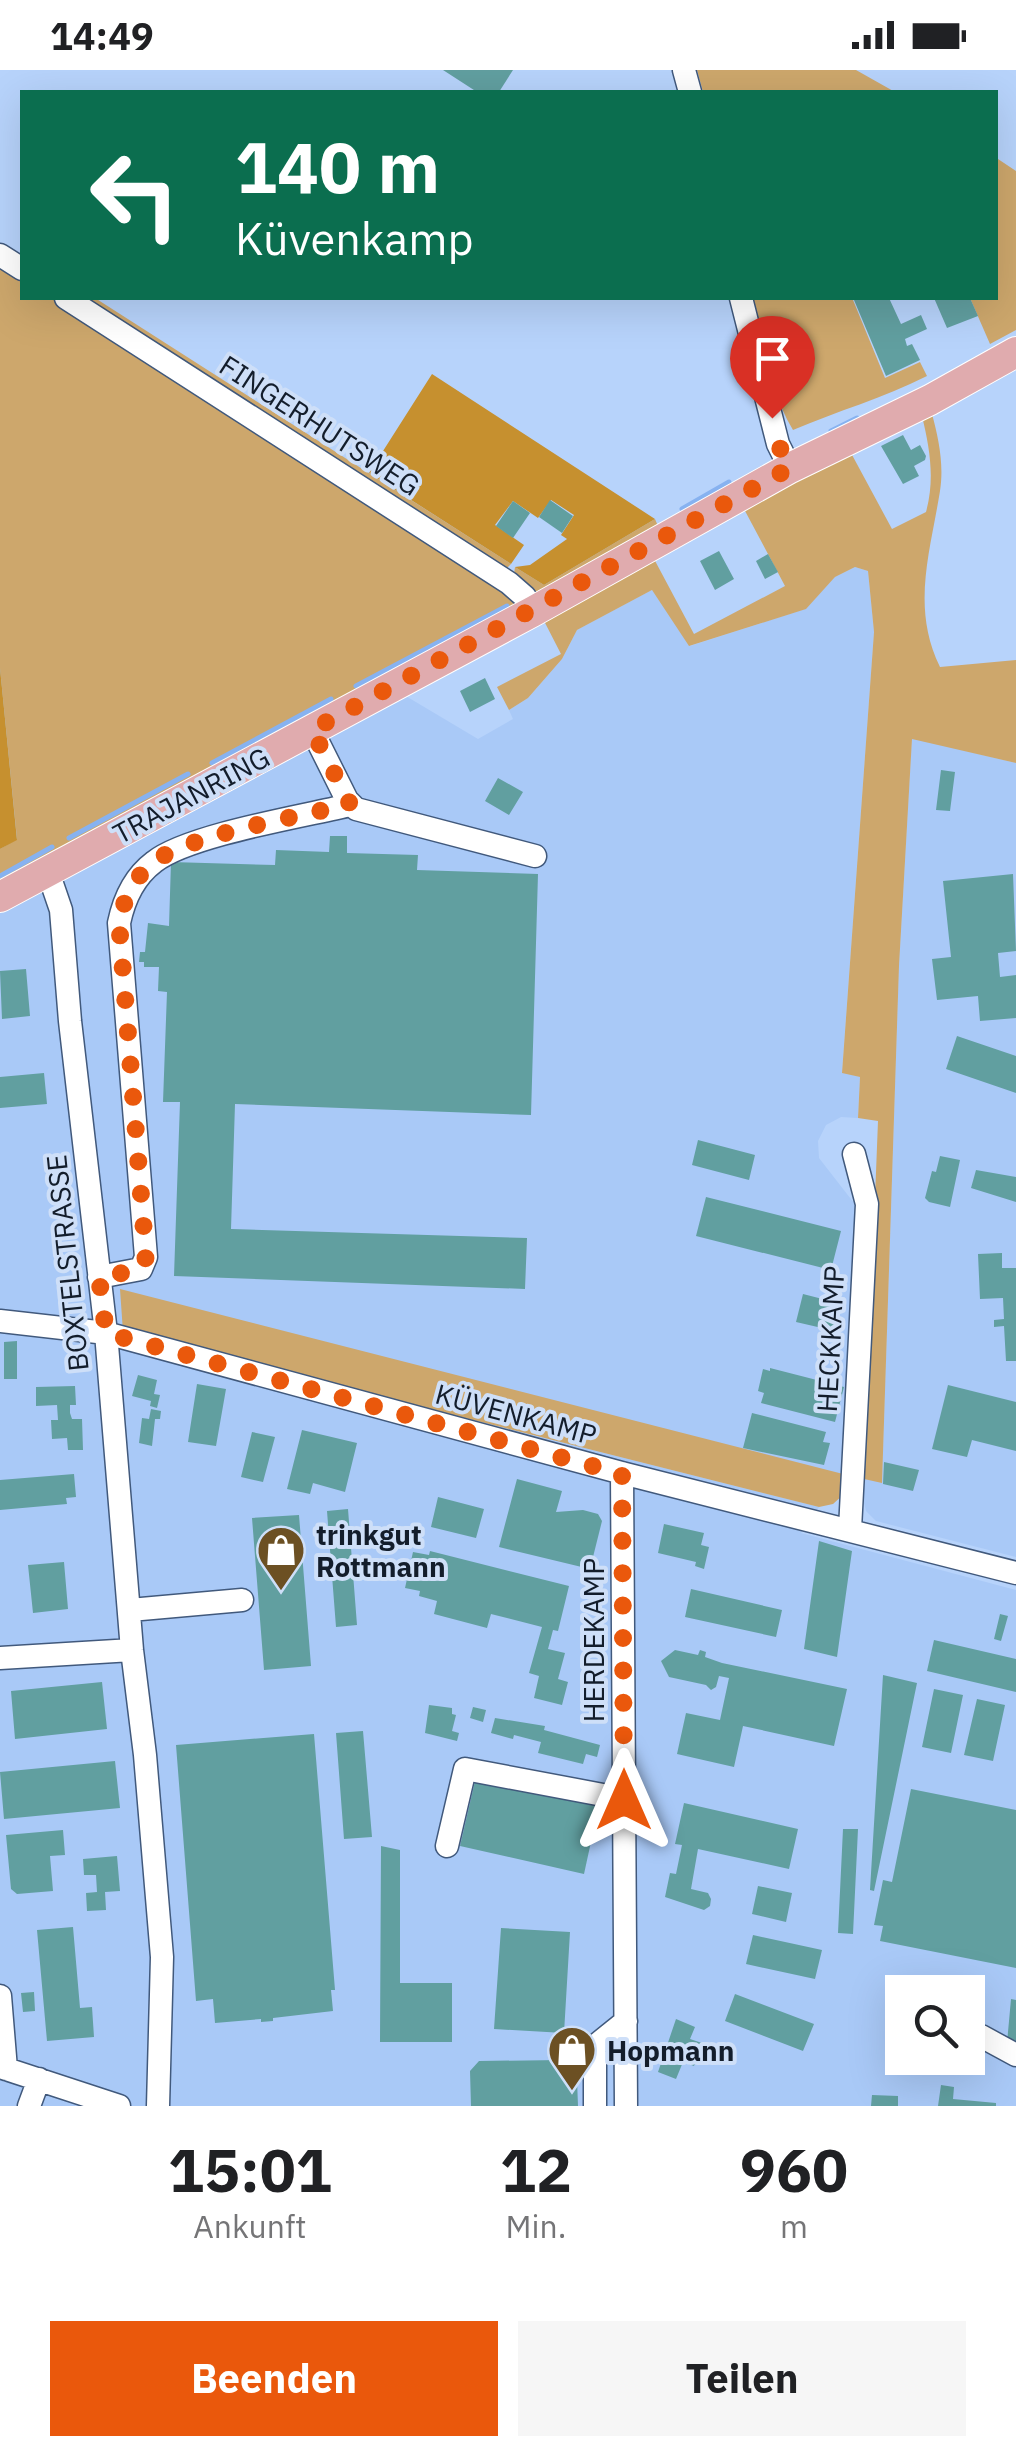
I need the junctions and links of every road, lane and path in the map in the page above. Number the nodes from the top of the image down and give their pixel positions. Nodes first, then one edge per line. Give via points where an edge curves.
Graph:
1 (69, 300) edge
2 (742, 300) edge
3 (1016, 352) edge
4 (790, 468) junction
5 (532, 612) junction
6 (312, 730) junction
7 (350, 804) junction
8 (535, 856) dead end
9 (48, 872) junction
10 (0, 897) edge
11 (854, 1154) dead end
12 (99, 1277) junction
13 (0, 1321) edge
14 (106, 1333) junction
15 (622, 1474) junction
16 (850, 1529) junction
17 (1016, 1572) edge
18 (242, 1600) dead end
19 (130, 1610) junction
20 (132, 1650) junction
21 (0, 1658) edge
22 (624, 1800) junction
23 (447, 1846) dead end
24 (0, 1996) edge
25 (626, 2021) junction
26 (985, 2038) edge
27 (1016, 2055) edge
28 (3, 2068) edge
29 (38, 2078) junction
30 (121, 2105) edge
31 (29, 2106) edge
32 (158, 2106) edge
33 (595, 2106) edge
34 (626, 2106) edge

1 - 5 street, FINGERHUTSWEG via 509,583
2 - 4 street
3 - 4 main road, TRAJANRING
4 - 5 main road, TRAJANRING
5 - 6 main road, TRAJANRING
6 - 7 street
6 - 9 main road, TRAJANRING
7 - 8 street
7 - 12 street via 168,853 126,897 119,922 146,1257 140,1270
9 - 10 main road, TRAJANRING
9 - 12 street, BOXTELSTRASSE via 62,910
11 - 16 street, HECKKAMP via 868,1204
12 - 14 street, BOXTELSTRASSE
13 - 14 street, KÜVENKAMP
14 - 15 street, KÜVENKAMP
14 - 19 street, BOXTELSTRASSE
15 - 16 street, KÜVENKAMP
15 - 22 street, HERDEKAMP
16 - 17 street, KÜVENKAMP
18 - 19 street
19 - 20 street, BOXTELSTRASSE
20 - 21 street
20 - 32 street, BOXTELSTRASSE via 162,1957
22 - 23 street via 465,1769
22 - 25 street, HERDEKAMP
24 - 28 street
25 - 33 street via 595,2046
25 - 34 street, HERDEKAMP
26 - 27 street
28 - 29 street
29 - 30 street
29 - 31 street

